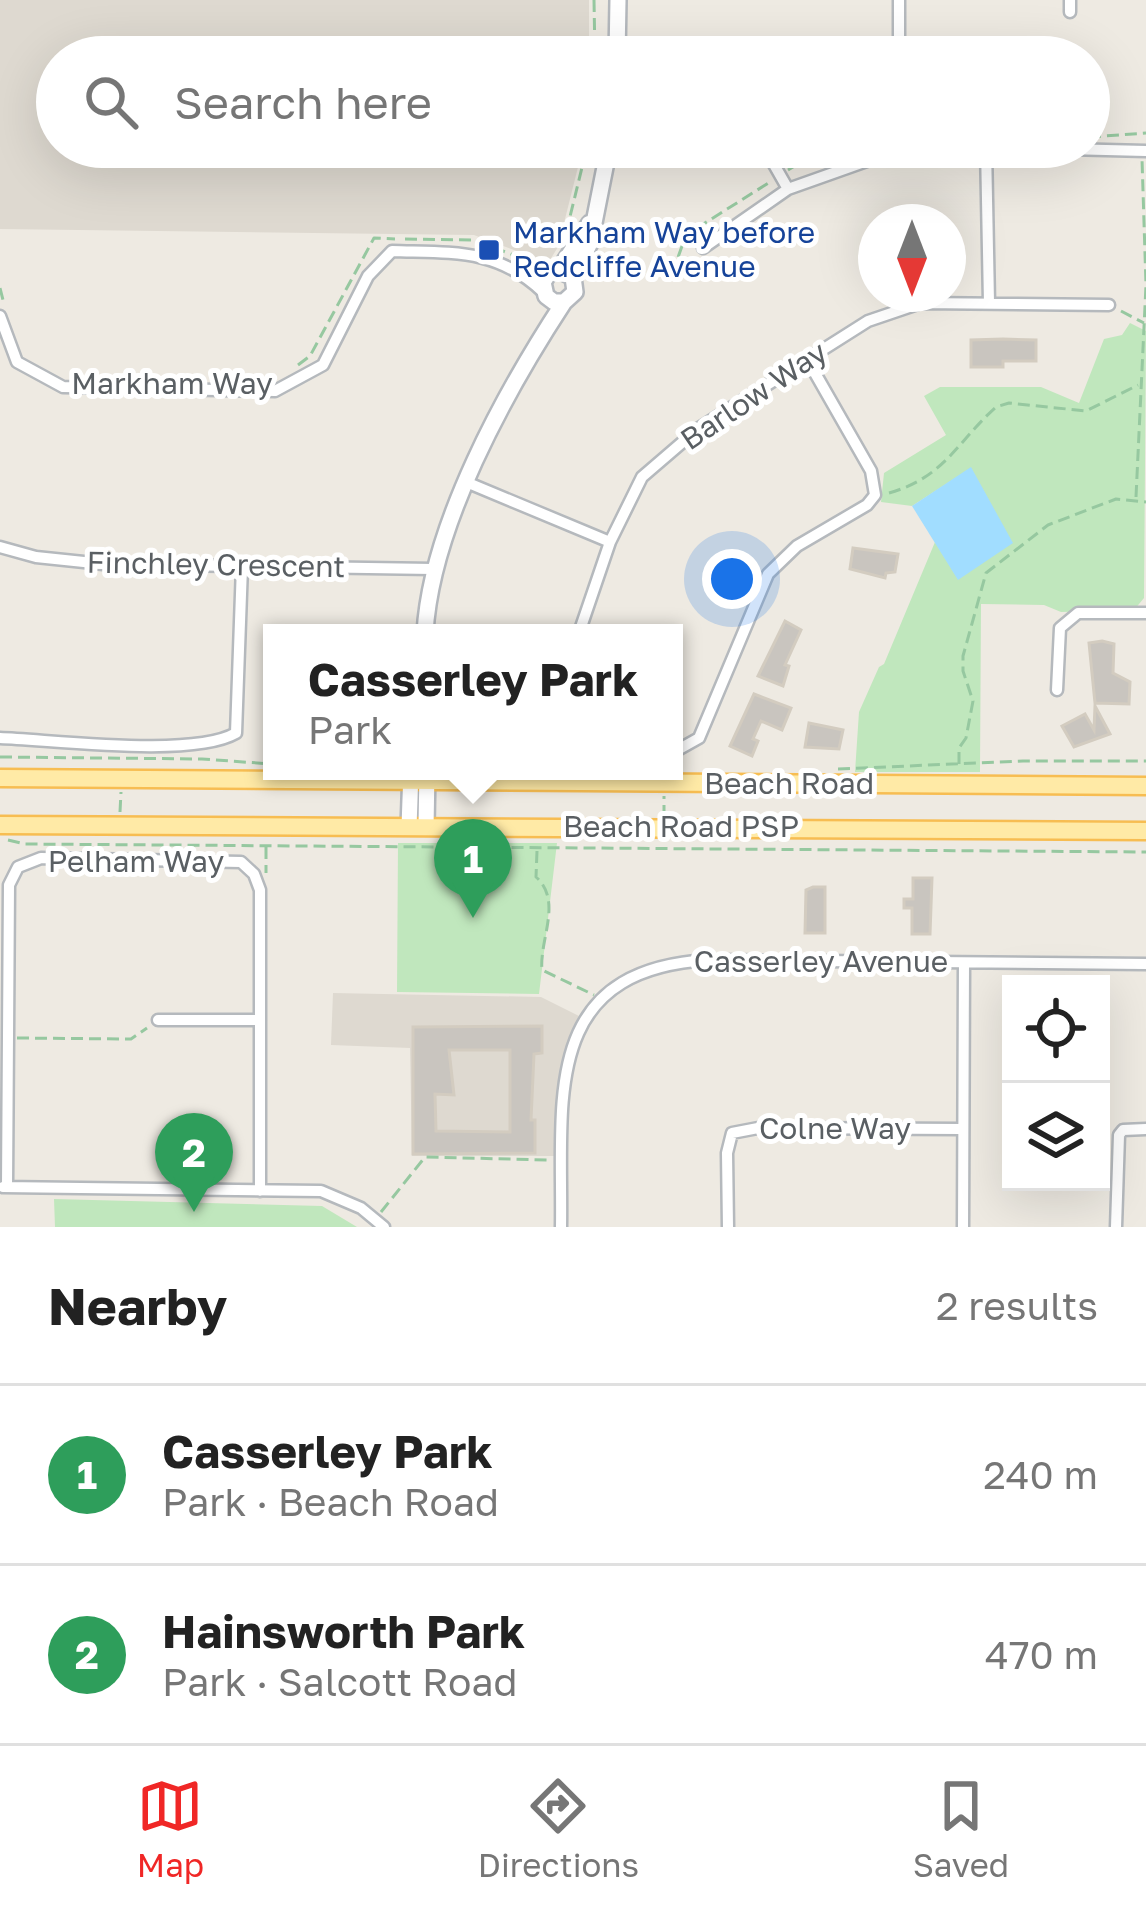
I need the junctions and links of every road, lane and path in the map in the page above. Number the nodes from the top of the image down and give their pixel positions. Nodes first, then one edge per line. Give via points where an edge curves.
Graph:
1 (594, 0) edge
2 (618, 0) edge
3 (899, 0) edge
4 (595, 36) edge
5 (617, 36) edge
6 (898, 36) edge
7 (1146, 133) edge
8 (1110, 135) edge
9 (1110, 150) edge
10 (1144, 151) edge
11 (581, 168) edge
12 (604, 168) edge
13 (776, 168) edge
14 (791, 168) edge
15 (846, 168) edge
16 (986, 168) edge
17 (780, 175) junction
18 (788, 189) junction
19 (561, 245) dead end
20 (703, 248) dead end
21 (557, 271) junction
22 (522, 272) junction
23 (672, 274) dead end
24 (0, 288) edge
25 (544, 294) junction
26 (564, 302) junction
27 (989, 304) junction
28 (1109, 305) joint
29 (2, 312) edge
30 (1145, 323) edge
31 (545, 331) junction
32 (807, 359) junction
33 (293, 368) dead end
34 (1140, 384) junction
35 (466, 482) junction
36 (875, 495) junction
37 (1136, 499) junction
38 (1146, 502) edge
39 (610, 542) junction
40 (0, 547) edge
41 (242, 566) junction
42 (434, 569) junction
43 (1146, 614) edge
44 (426, 624) edge
45 (582, 624) edge
46 (1057, 690) dead end
47 (0, 738) edge
48 (683, 747) edge
49 (0, 757) edge
50 (1146, 761) edge
51 (263, 763) edge
52 (959, 764) junction
53 (836, 769) dead end
54 (0, 778) edge
55 (263, 779) edge
56 (121, 780) junction
57 (419, 780) edge
58 (524, 780) edge
59 (664, 784) junction
60 (1146, 786) edge
61 (0, 825) edge
62 (120, 825) junction
63 (417, 827) junction
64 (664, 828) junction
65 (1146, 830) edge
66 (0, 838) edge
67 (266, 845) junction
68 (537, 847) junction
69 (1146, 853) edge
70 (259, 884) junction
71 (964, 963) junction
72 (1146, 964) edge
73 (600, 1000) junction
74 (158, 1020) joint
75 (260, 1020) junction
76 (9, 1038) junction
77 (962, 1129) junction
78 (1146, 1130) edge
79 (562, 1160) junction
80 (4, 1187) edge
81 (260, 1191) junction
82 (379, 1223) edge
83 (561, 1227) edge
84 (728, 1227) edge
85 (963, 1227) edge
86 (1116, 1227) edge

1 - 4 path
2 - 5 street
3 - 6 street
7 - 8 path
9 - 10 street
10 - 30 path
11 - 19 path
12 - 21 street via 593,218
13 - 17 street
14 - 17 path
15 - 18 street
16 - 27 street
17 - 18 street
17 - 23 path via 686,235
18 - 20 street
21 - 22 street, Markham Way
21 - 25 street via 546,277
21 - 26 street via 575,292
21 - 33 path via 473,240 374,238 310,356
22 - 25 street, Markham Way
22 - 29 street, Markham Way via 477,254 392,251 368,276 323,365 275,391 63,386 17,362
24 - 29 path
25 - 26 street
25 - 31 street
26 - 31 street
27 - 28 street, Barlow Way
27 - 32 street, Barlow Way via 902,308
28 - 30 path
30 - 34 path
31 - 35 street
32 - 36 street via 871,471
32 - 39 street, Barlow Way via 698,428 642,477
34 - 36 path via 1086,411 996,407 936,472
34 - 37 path
35 - 39 street
35 - 42 street
36 - 48 street via 768,574 698,738
37 - 38 path
37 - 52 path via 1048,525 986,573 963,656 973,701
39 - 45 street, Barlow Way
40 - 41 street, Finchley Crescent via 103,565
41 - 42 street, Finchley Crescent
41 - 47 street via 236,733 221,742 156,745
42 - 44 street
43 - 46 street via 1078,614 1060,628
49 - 51 path
50 - 52 path
52 - 53 path
54 - 56 main road, Beach Road
55 - 56 main road, Beach Road
56 - 62 path
57 - 63 street
58 - 59 main road, Beach Road
59 - 60 main road, Beach Road
59 - 64 path
61 - 62 main road, Beach Road
62 - 63 main road, Beach Road
63 - 64 main road, Beach Road
64 - 65 main road, Beach Road
66 - 67 path, Beach Road PSP
67 - 68 path, Beach Road PSP
67 - 70 path
68 - 69 path, Beach Road PSP
68 - 73 path via 536,877 549,903 542,970
70 - 75 street, Pelham Way
70 - 76 street, Pelham Way via 241,862 41,858 18,867 9,885
71 - 72 street, Casserley Avenue
71 - 73 street, Casserley Avenue via 687,961 651,967
71 - 77 street
73 - 79 street, Casserley Avenue via 577,1031 566,1065
74 - 75 street
74 - 76 path via 131,1039
75 - 81 street, Pelham Way
76 - 80 street, Pelham Way
77 - 84 street, Colne Way via 732,1133
77 - 85 street
78 - 86 street via 1119,1135
79 - 82 path via 425,1157
79 - 83 street, Casserley Avenue
80 - 81 street
81 - 82 street via 321,1191

